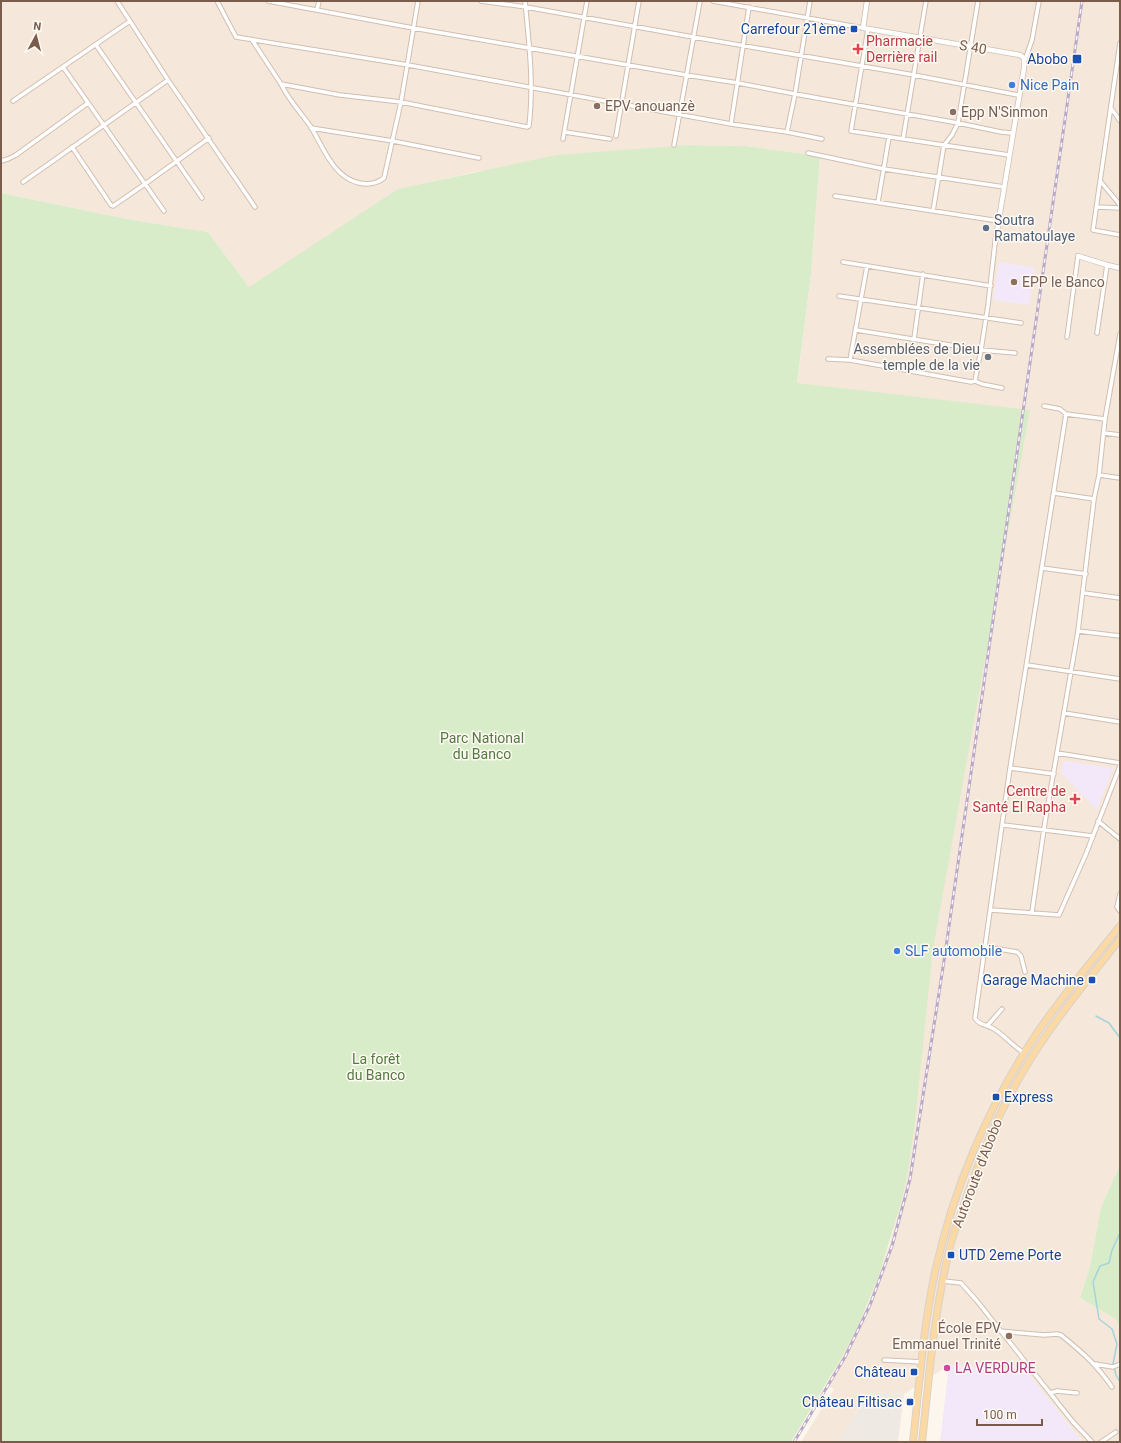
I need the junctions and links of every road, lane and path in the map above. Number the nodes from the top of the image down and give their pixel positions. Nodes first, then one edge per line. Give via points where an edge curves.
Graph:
1 (117, 1) edge
2 (217, 1) edge
3 (268, 1) edge
4 (319, 1) edge
5 (418, 1) edge
6 (481, 1) edge
7 (525, 1) edge
8 (587, 1) edge
9 (639, 1) edge
10 (700, 1) edge
11 (713, 1) edge
12 (810, 1) edge
13 (867, 1) edge
14 (926, 1) edge
15 (977, 1) edge
16 (1039, 1) edge
17 (526, 7) junction
18 (749, 8) junction
19 (317, 10) junction
20 (584, 18) junction
21 (808, 18) junction
22 (130, 21) junction
23 (634, 27) junction
24 (413, 28) junction
25 (866, 28) junction
26 (693, 37) junction
27 (920, 38) junction
28 (252, 40) junction
29 (1120, 43) edge
30 (96, 45) junction
31 (744, 46) junction
32 (970, 46) junction
33 (530, 48) junction
34 (578, 56) junction
35 (801, 56) junction
36 (1024, 60) junction
37 (408, 65) junction
38 (627, 65) junction
39 (863, 66) junction
40 (63, 67) junction
41 (1118, 68) edge
42 (914, 75) junction
43 (686, 76) junction
44 (168, 80) junction
45 (738, 83) junction
46 (281, 84) junction
47 (964, 84) junction
48 (532, 87) junction
49 (795, 94) junction
50 (571, 95) junction
51 (1018, 95) junction
52 (12, 101) dead end
53 (401, 102) junction
54 (88, 103) junction
55 (135, 103) junction
56 (621, 104) junction
57 (856, 105) junction
58 (1111, 108) junction
59 (907, 114) junction
60 (679, 115) junction
61 (1120, 121) edge
62 (958, 123) junction
63 (731, 124) junction
64 (103, 125) junction
65 (311, 128) junction
66 (565, 132) junction
67 (787, 132) junction
68 (1012, 132) junction
69 (616, 136) dead end
70 (889, 137) junction
71 (209, 138) junction
72 (563, 139) dead end
73 (822, 139) dead end
74 (903, 139) junction
75 (610, 140) dead end
76 (393, 141) junction
77 (674, 145) dead end
78 (944, 145) junction
79 (72, 147) junction
80 (808, 153) dead end
81 (1009, 155) junction
82 (479, 158) dead end
83 (1, 161) edge
84 (176, 161) junction
85 (884, 169) junction
86 (939, 177) junction
87 (23, 182) dead end
88 (1101, 182) junction
89 (145, 184) junction
90 (1004, 187) junction
91 (835, 196) dead end
92 (202, 198) dead end
93 (878, 202) junction
94 (255, 206) dead end
95 (1097, 207) junction
96 (1120, 207) edge
97 (164, 211) dead end
98 (933, 211) junction
99 (999, 221) junction
100 (1120, 235) edge
101 (995, 243) joint
102 (1078, 256) joint
103 (843, 262) dead end
104 (868, 266) junction
105 (1107, 266) junction
106 (1120, 268) edge
107 (923, 274) junction
108 (991, 286) junction
109 (839, 296) dead end
110 (862, 299) junction
111 (918, 307) junction
112 (986, 319) junction
113 (1021, 323) dead end
114 (856, 330) junction
115 (1097, 333) dead end
116 (1120, 334) edge
117 (1067, 337) dead end
118 (914, 339) junction
119 (981, 350) junction
120 (1015, 353) dead end
121 (828, 359) dead end
122 (850, 360) junction
123 (975, 381) junction
124 (1002, 388) dead end
125 (1044, 406) dead end
126 (1066, 414) junction
127 (1105, 418) junction
128 (1104, 433) junction
129 (1120, 435) edge
130 (1099, 475) junction
131 (1120, 478) edge
132 (1054, 493) junction
133 (1094, 499) junction
134 (1042, 568) junction
135 (1086, 574) junction
136 (1084, 592) junction
137 (1120, 598) edge
138 (1078, 631) junction
139 (1120, 636) edge
140 (1027, 665) junction
141 (1070, 672) junction
142 (1120, 679) edge
143 (1064, 713) junction
144 (1120, 722) edge
145 (1057, 753) junction
146 (1120, 764) edge
147 (1010, 768) junction
148 (1054, 774) junction
149 (1098, 821) junction
150 (1003, 825) junction
151 (1044, 830) junction
152 (1092, 836) junction
153 (1120, 839) edge
154 (1120, 894) edge
155 (991, 910) junction
156 (1120, 911) edge
157 (1032, 912) junction
158 (1120, 926) edge
159 (1120, 939) edge
160 (986, 946) junction
161 (1025, 972) dead end
162 (1002, 1009) dead end
163 (987, 1026) junction
164 (1024, 1053) junction
165 (942, 1281) junction
166 (1000, 1331) junction
167 (884, 1360) dead end
168 (922, 1362) junction
169 (1095, 1364) junction
170 (1120, 1364) edge
171 (1112, 1387) dead end
172 (1050, 1393) junction
173 (1077, 1393) dead end
174 (1116, 1432) dead end
175 (913, 1442) edge
176 (922, 1442) edge
177 (1092, 1442) edge
178 (1101, 1442) edge

1 - 22 street
2 - 28 street via 236,37
3 - 19 street
4 - 19 street
5 - 24 street
6 - 17 street
7 - 17 street
8 - 20 street
9 - 23 street
10 - 26 street
11 - 18 street, S 40
12 - 21 street
13 - 25 street
14 - 27 street
15 - 32 street
16 - 36 street via 1032,40
17 - 20 street
17 - 33 street
18 - 21 street, S 40
18 - 31 street
19 - 24 street
20 - 23 street
20 - 34 street
21 - 25 street, S 40
21 - 35 street
22 - 30 street
22 - 44 street
23 - 26 street
23 - 38 street
24 - 33 street
24 - 37 street
25 - 27 street, S 40
25 - 39 street
26 - 31 street
26 - 43 street
27 - 32 street, S 40
27 - 42 street
28 - 37 street
28 - 46 street
29 - 41 street
30 - 40 street
30 - 55 street
31 - 35 street
31 - 45 street
32 - 36 street, S 40 via 1020,55
32 - 47 street
33 - 34 street
33 - 48 street
34 - 38 street
34 - 50 street
35 - 39 street
35 - 49 street
36 - 51 street
37 - 48 street
37 - 53 street
38 - 43 street
38 - 56 street
39 - 42 street
39 - 57 street
40 - 52 street
40 - 54 street
41 - 58 street
42 - 47 street
42 - 59 street
43 - 45 street
43 - 60 street
44 - 55 street
44 - 71 street
45 - 49 street
45 - 63 street
46 - 53 street via 340,95
46 - 65 street
47 - 51 street
47 - 62 street
48 - 50 street
48 - 53 street via 527,127
49 - 57 street
49 - 67 street
50 - 56 street
50 - 66 street
51 - 68 street
53 - 76 street
54 - 64 street
54 - 83 street via 16,155
55 - 64 street
55 - 84 street
56 - 60 street
56 - 69 street
57 - 59 street
57 - 70 street via 851,131
58 - 61 street
58 - 88 street
59 - 62 street
59 - 74 street
60 - 63 street
60 - 77 street
62 - 68 street
62 - 78 street
63 - 67 street
64 - 79 street
64 - 89 street
65 - 76 street
65 - 76 street via 324,152 342,176 351,182 367,185 384,178
66 - 72 street
66 - 75 street
67 - 73 street
68 - 81 street
70 - 74 street
70 - 85 street
71 - 84 street
71 - 94 street
74 - 78 street
76 - 82 street
78 - 81 street
78 - 86 street
79 - 87 street
79 - 89 street via 111,205 114,206
80 - 85 street
81 - 90 street
84 - 89 street
84 - 92 street
85 - 86 street
85 - 93 street
86 - 90 street
86 - 98 street
88 - 95 street
88 - 96 street
89 - 97 street
90 - 99 street
91 - 93 street
93 - 98 street
95 - 96 street
95 - 100 street via 1093,230
98 - 99 street
99 - 101 street
101 - 108 street
102 - 105 street
102 - 117 street
103 - 104 street
104 - 107 street
104 - 110 street
105 - 106 street
105 - 115 street
107 - 108 street
107 - 111 street
108 - 112 street
109 - 110 street
110 - 111 street
110 - 114 street
111 - 112 street
111 - 118 street
112 - 113 street
112 - 119 street
114 - 118 street
114 - 122 street
116 - 127 street
118 - 119 street
119 - 120 street
119 - 123 street
121 - 122 street
122 - 123 street
123 - 124 street
125 - 126 street via 1060,409
126 - 127 street
126 - 132 street
127 - 128 street
128 - 129 street
128 - 130 street
130 - 131 street
130 - 133 street
132 - 133 street
132 - 134 street
133 - 135 street
134 - 135 street
134 - 140 street
135 - 136 street
136 - 137 street
136 - 138 street
138 - 139 street
138 - 141 street
140 - 141 street
140 - 147 street
141 - 142 street
141 - 143 street
143 - 144 street
143 - 145 street
145 - 146 street
145 - 148 street
146 - 149 street
147 - 148 street
147 - 150 street
148 - 151 street
149 - 152 street
149 - 153 street
150 - 151 street
150 - 155 street
151 - 152 street
151 - 157 street
152 - 157 street via 1059,915
154 - 156 street via 1117,907
155 - 157 street
155 - 160 street
158 - 164 main road
159 - 165 main road, Autoroute d'Abobo via 1044,1038 1012,1092 968,1191
160 - 161 street via 1017,952 1021,956
160 - 163 street via 975,1018
162 - 163 street
163 - 164 street
164 - 168 main road via 988,1120 958,1195 934,1278
165 - 166 street via 960,1283 977,1300
165 - 176 main road, Autoroute d'Abobo
166 - 169 street via 1061,1335
166 - 172 street
167 - 168 street
168 - 175 main road
169 - 170 street via 1113,1367
169 - 171 street
172 - 173 street
172 - 177 street
174 - 178 street

